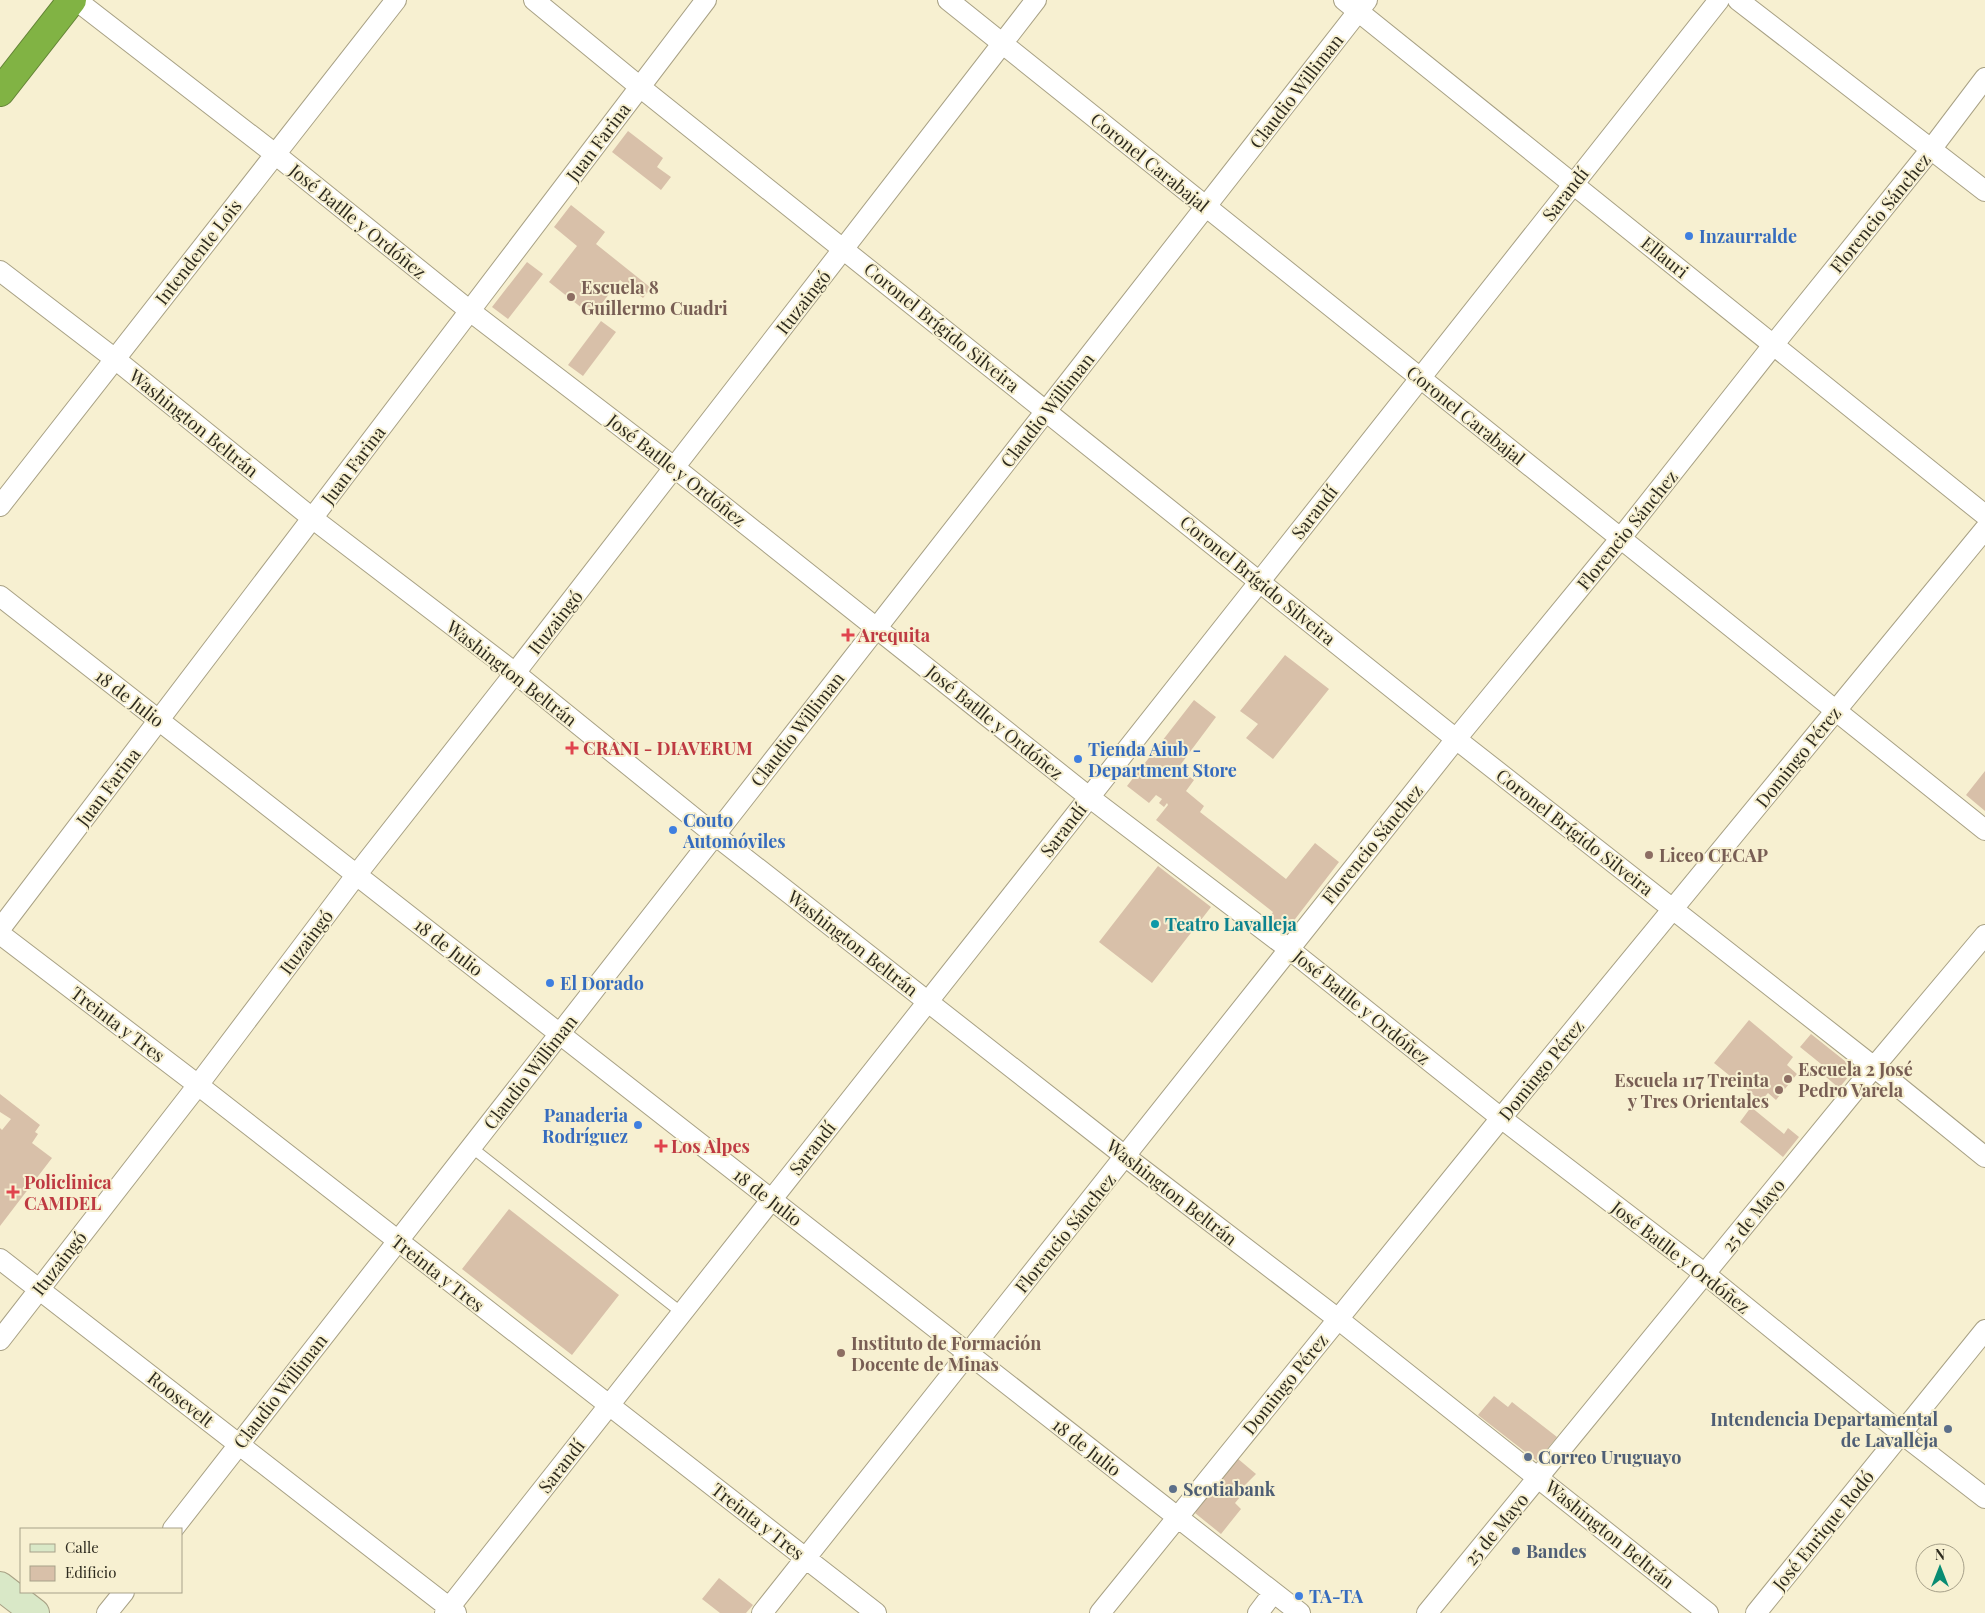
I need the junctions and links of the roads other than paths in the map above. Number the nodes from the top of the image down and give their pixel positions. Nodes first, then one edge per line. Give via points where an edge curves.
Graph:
1 (72, 0) edge
2 (76, 0) edge
3 (396, 0) edge
4 (534, 0) edge
5 (706, 0) edge
6 (948, 0) edge
7 (1036, 0) edge
8 (1719, 0) edge
9 (1738, 0) edge
10 (1356, 4) edge
11 (1002, 43) junction
12 (1985, 78) edge
13 (640, 87) junction
14 (0, 92) edge
15 (1932, 148) junction
16 (274, 154) junction
17 (1573, 184) junction
18 (1985, 191) edge
19 (1205, 207) junction
20 (844, 248) junction
21 (0, 272) edge
22 (470, 311) junction
23 (1774, 344) junction
24 (115, 359) junction
25 (1420, 378) junction
26 (1046, 411) junction
27 (675, 468) junction
28 (0, 506) edge
29 (1985, 515) edge
30 (312, 518) junction
31 (1985, 529) edge
32 (1620, 539) junction
33 (1259, 582) junction
34 (0, 596) edge
35 (877, 628) junction
36 (515, 673) junction
37 (1836, 709) junction
38 (159, 720) junction
39 (1456, 739) junction
40 (1089, 797) junction
41 (1985, 830) edge
42 (715, 835) junction
43 (357, 874) junction
44 (1673, 910) junction
45 (0, 929) edge
46 (0, 934) edge
47 (1985, 935) edge
48 (1289, 948) junction
49 (928, 1001) junction
50 (559, 1034) junction
51 (1874, 1067) junction
52 (198, 1085) junction
53 (1501, 1118) junction
54 (471, 1147) junction
55 (1985, 1156) edge
56 (1126, 1157) junction
57 (771, 1200) junction
58 (397, 1242) junction
59 (0, 1258) edge
60 (1705, 1274) junction
61 (39, 1288) junction
62 (682, 1312) junction
63 (1338, 1319) junction
64 (1985, 1330) edge
65 (0, 1340) edge
66 (968, 1354) junction
67 (608, 1406) junction
68 (1901, 1433) junction
69 (239, 1444) junction
70 (1539, 1478) junction
71 (1985, 1498) edge
72 (1177, 1516) junction
73 (174, 1528) edge
74 (806, 1558) junction
75 (0, 1586) edge
76 (123, 1593) edge
77 (1274, 1594) junction
78 (450, 1611) edge
79 (35, 1613) edge
80 (107, 1613) edge
81 (762, 1613) edge
82 (876, 1613) edge
83 (1100, 1613) edge
84 (1258, 1613) edge
85 (1300, 1613) edge
86 (1426, 1613) edge
87 (1708, 1613) edge
88 (1756, 1613) edge

1 - 14 highway
2 - 16 street, José Batlle y Ordóñez
3 - 16 street, Intendente Lois
4 - 13 street, Coronel Brígido Silveira
5 - 13 street, Juan Farina
6 - 11 street, Coronel Carabajal
7 - 11 street, Ituzaingó
8 - 17 street, Sarandí
9 - 15 street
10 - 17 street, Ellauri
10 - 19 street, Claudio Williman
11 - 19 street, Coronel Carabajal
11 - 20 street, Ituzaingó
12 - 15 street, Florencio Sánchez
13 - 20 street, Coronel Brígido Silveira
13 - 22 street, Juan Farina
15 - 18 street
15 - 23 street, Florencio Sánchez
16 - 22 street, José Batlle y Ordóñez
16 - 24 street, Intendente Lois
17 - 23 street, Ellauri
17 - 25 street, Sarandí
19 - 25 street, Coronel Carabajal
19 - 26 street, Claudio Williman
20 - 26 street, Coronel Brígido Silveira
20 - 27 street, Ituzaingó
21 - 24 street, Washington Beltrán
22 - 27 street, José Batlle y Ordóñez
22 - 30 street, Juan Farina
23 - 29 street, Ellauri
23 - 32 street, Florencio Sánchez
24 - 28 street, Intendente Lois
24 - 30 street, Washington Beltrán
25 - 32 street, Coronel Carabajal
25 - 33 street, Sarandí
26 - 33 street, Coronel Brígido Silveira
26 - 35 street, Claudio Williman
27 - 35 street, José Batlle y Ordóñez
27 - 36 street, Ituzaingó
30 - 36 street, Washington Beltrán
30 - 38 street, Juan Farina
31 - 37 street, Domingo Pérez
32 - 37 street, Coronel Carabajal
32 - 39 street, Florencio Sánchez
33 - 39 street, Coronel Brígido Silveira
33 - 40 street, Sarandí
34 - 38 street, 18 de Julio
35 - 40 street, José Batlle y Ordóñez
35 - 42 street, Claudio Williman
36 - 42 street, Washington Beltrán
36 - 43 street, Ituzaingó
37 - 41 street, Coronel Carabajal
37 - 44 street, Domingo Pérez
38 - 43 street, 18 de Julio
38 - 45 street, Juan Farina
39 - 44 street, Coronel Brígido Silveira
39 - 48 street, Florencio Sánchez
40 - 48 street, José Batlle y Ordóñez
40 - 49 street, Sarandí
42 - 49 street, Washington Beltrán
42 - 50 street, Claudio Williman
43 - 50 street, 18 de Julio
43 - 52 street, Ituzaingó
44 - 51 street, Coronel Brígido Silveira
44 - 53 street, Domingo Pérez
46 - 52 street, Treinta y Tres
47 - 51 street, 25 de Mayo
48 - 53 street, José Batlle y Ordóñez
48 - 56 street, Florencio Sánchez
49 - 56 street, Washington Beltrán
49 - 57 street, Sarandí
50 - 54 street, Claudio Williman
50 - 57 street, 18 de Julio
51 - 55 street, Coronel Brígido Silveira
51 - 60 street, 25 de Mayo
52 - 58 street, Treinta y Tres
52 - 61 street, Ituzaingó
53 - 60 street, José Batlle y Ordóñez
53 - 63 street, Domingo Pérez
54 - 58 street, Claudio Williman
54 - 62 lane
56 - 63 street, Washington Beltrán
56 - 66 street, Florencio Sánchez
57 - 62 street, Sarandí
57 - 66 street, 18 de Julio
58 - 67 street, Treinta y Tres
58 - 69 street, Claudio Williman
59 - 61 street, Roosevelt
60 - 68 street, José Batlle y Ordóñez
60 - 70 street, 25 de Mayo
61 - 65 street, Ituzaingó
61 - 69 street, Roosevelt
62 - 67 street, Sarandí
63 - 70 street, Washington Beltrán
63 - 72 street, Domingo Pérez
64 - 68 street, José Enrique Rodó
66 - 72 street, 18 de Julio
66 - 74 street, Florencio Sánchez
67 - 74 street, Treinta y Tres
67 - 78 street, Sarandí
68 - 71 street, José Batlle y Ordóñez
68 - 88 street, José Enrique Rodó
69 - 73 street, Claudio Williman
69 - 78 street, Roosevelt
70 - 86 street, 25 de Mayo
70 - 87 street, Washington Beltrán
72 - 77 street, 18 de Julio
72 - 83 street, Domingo Pérez
74 - 81 street, Florencio Sánchez
74 - 82 street, Treinta y Tres
75 - 79 main road
76 - 80 street
77 - 84 street
77 - 85 street, 18 de Julio

